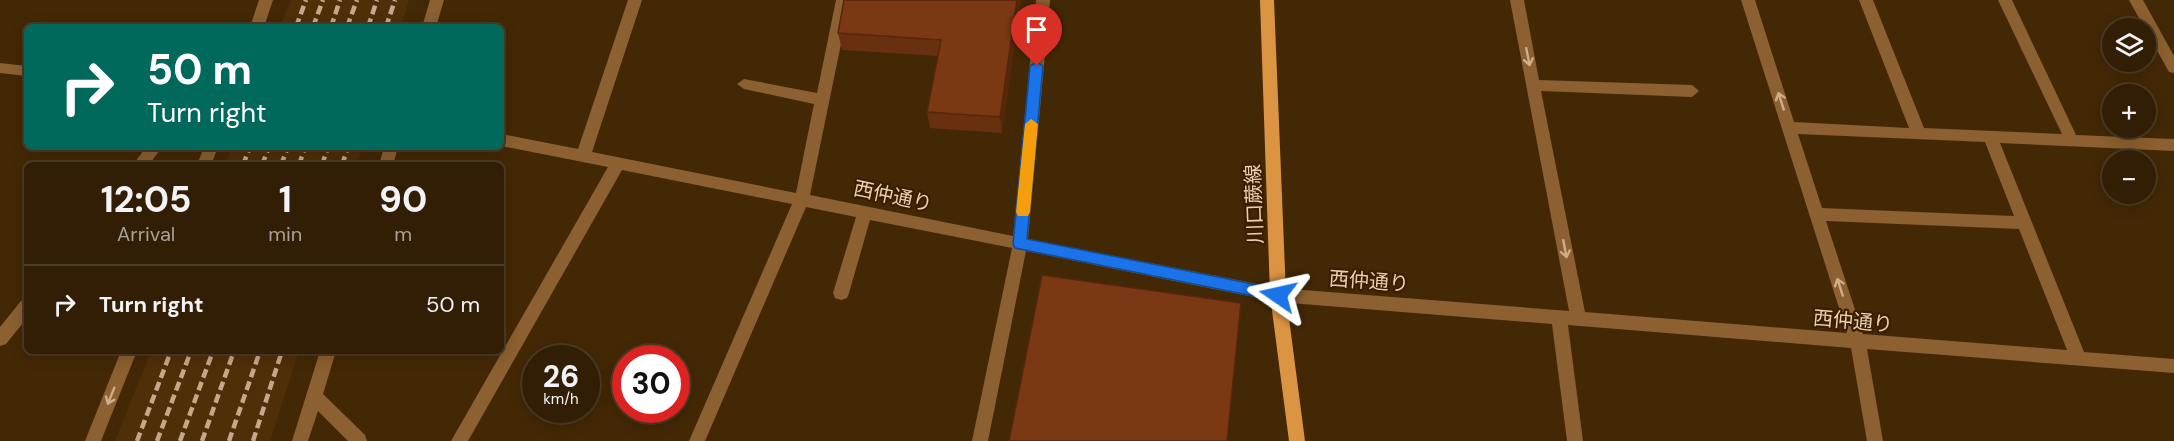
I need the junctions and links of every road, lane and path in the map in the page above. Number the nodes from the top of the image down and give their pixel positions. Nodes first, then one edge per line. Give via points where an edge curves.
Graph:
1 (266, 0) edge
2 (437, 0) edge
3 (635, 0) edge
4 (843, 0) edge
5 (1043, 0) edge
6 (1267, 0) edge
7 (1517, 0) edge
8 (1748, 0) edge
9 (1866, 0) edge
10 (2005, 0) edge
11 (2136, 0) edge
12 (257, 24) edge
13 (430, 24) edge
14 (0, 68) edge
15 (2174, 68) edge
16 (24, 71) edge
17 (744, 84) dead end
18 (1533, 85) junction
19 (1692, 91) dead end
20 (822, 100) junction
21 (1789, 128) junction
22 (1919, 134) junction
23 (1990, 137) junction
24 (504, 141) edge
25 (2072, 141) junction
26 (2174, 145) edge
27 (152, 150) edge
28 (583, 157) junction
29 (142, 162) edge
30 (618, 163) junction
31 (802, 198) junction
32 (865, 212) junction
33 (1817, 214) junction
34 (2025, 223) junction
35 (1020, 244) junction
36 (842, 292) dead end
37 (1278, 295) junction
38 (24, 310) edge
39 (1559, 317) junction
40 (1578, 318) junction
41 (0, 339) edge
42 (1858, 343) junction
43 (128, 354) edge
44 (327, 354) edge
45 (2079, 359) junction
46 (2174, 366) edge
47 (314, 396) junction
48 (93, 441) edge
49 (300, 441) edge
50 (359, 441) edge
51 (459, 441) edge
52 (697, 441) edge
53 (980, 441) edge
54 (1297, 441) edge
55 (1575, 441) edge
56 (1875, 441) edge

1 - 12 street
2 - 13 street
3 - 28 street
4 - 20 street
5 - 35 street
6 - 37 main road, 川口蕨線
7 -> 18 street
21 -> 8 street
9 - 22 street
10 - 25 street
11 - 15 street
14 - 16 street
17 - 20 street
18 - 19 street
18 -> 40 street
20 - 31 street
21 - 22 street
21 - 33 street
22 - 23 street
23 - 25 street
23 - 34 street
24 - 28 street, 西仲通り
25 - 26 street
27 - 29 street
28 - 30 street, 西仲通り
30 - 31 street, 西仲通り
30 - 51 street
31 - 32 street, 西仲通り
31 - 52 street
32 - 35 street, 西仲通り
32 - 36 street
33 - 34 street
42 -> 33 street
34 - 45 street
35 - 37 street, 西仲通り
35 - 53 street
37 - 39 street, 西仲通り
37 - 54 main road, 川口蕨線
38 - 41 street
39 - 40 street, 西仲通り
39 - 55 street
40 - 42 street, 西仲通り
42 - 45 street, 西仲通り
42 - 56 street
43 -> 48 street
44 - 47 street
45 - 46 street, 西仲通り
47 - 49 street
47 - 50 street

